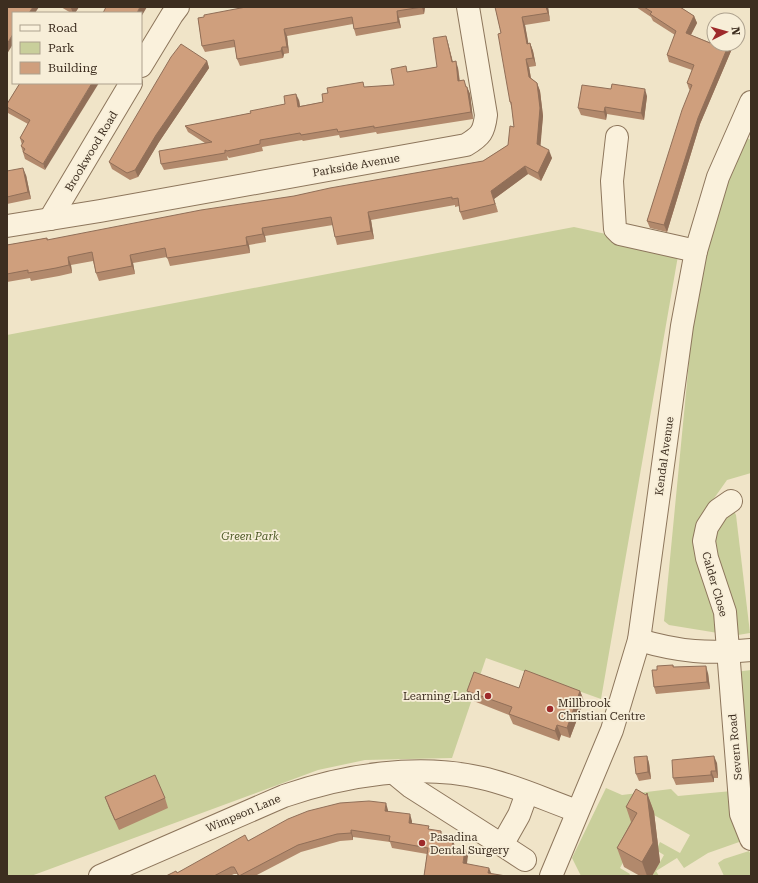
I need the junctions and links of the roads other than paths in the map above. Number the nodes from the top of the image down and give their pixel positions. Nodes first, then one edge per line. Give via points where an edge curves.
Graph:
1 (178, 7) edge
2 (468, 7) edge
3 (142, 64) edge
4 (130, 84) edge
5 (751, 102) edge
6 (617, 137) dead end
7 (76, 177) junction
8 (100, 211) junction
9 (50, 219) junction
10 (7, 226) edge
11 (696, 251) junction
12 (731, 501) dead end
13 (639, 640) junction
14 (751, 650) edge
15 (727, 653) junction
16 (394, 773) junction
17 (527, 793) junction
18 (577, 811) junction
19 (751, 839) edge
20 (502, 845) junction
21 (525, 860) dead end
22 (100, 876) edge
23 (551, 876) edge

1 - 3 street
2 - 8 street, Parkside Avenue via 486,115 484,128 478,138 466,145
4 - 7 street, Brookwood Road
5 - 11 street, Kendal Avenue via 718,177
6 - 11 street via 612,181 615,229 620,234
7 - 8 street via 88,202
7 - 9 street, Brookwood Road
8 - 9 street, Parkside Avenue
9 - 10 street, Parkside Avenue
11 - 13 street, Kendal Avenue via 682,326
12 - 15 street, Calder Close via 718,510 707,527 704,541 725,612
13 - 15 street via 667,648
13 - 18 street, Kendal Avenue via 612,730
14 - 15 street
15 - 19 street, Severn Road via 741,814
16 - 17 street, Wimpson Lane via 424,771 481,778
16 - 20 street via 411,787
16 - 22 street, Wimpson Lane via 365,774 290,793
17 - 18 street, Wimpson Lane
17 - 20 street via 519,815
18 - 23 street, Kendal Avenue
20 - 21 street

